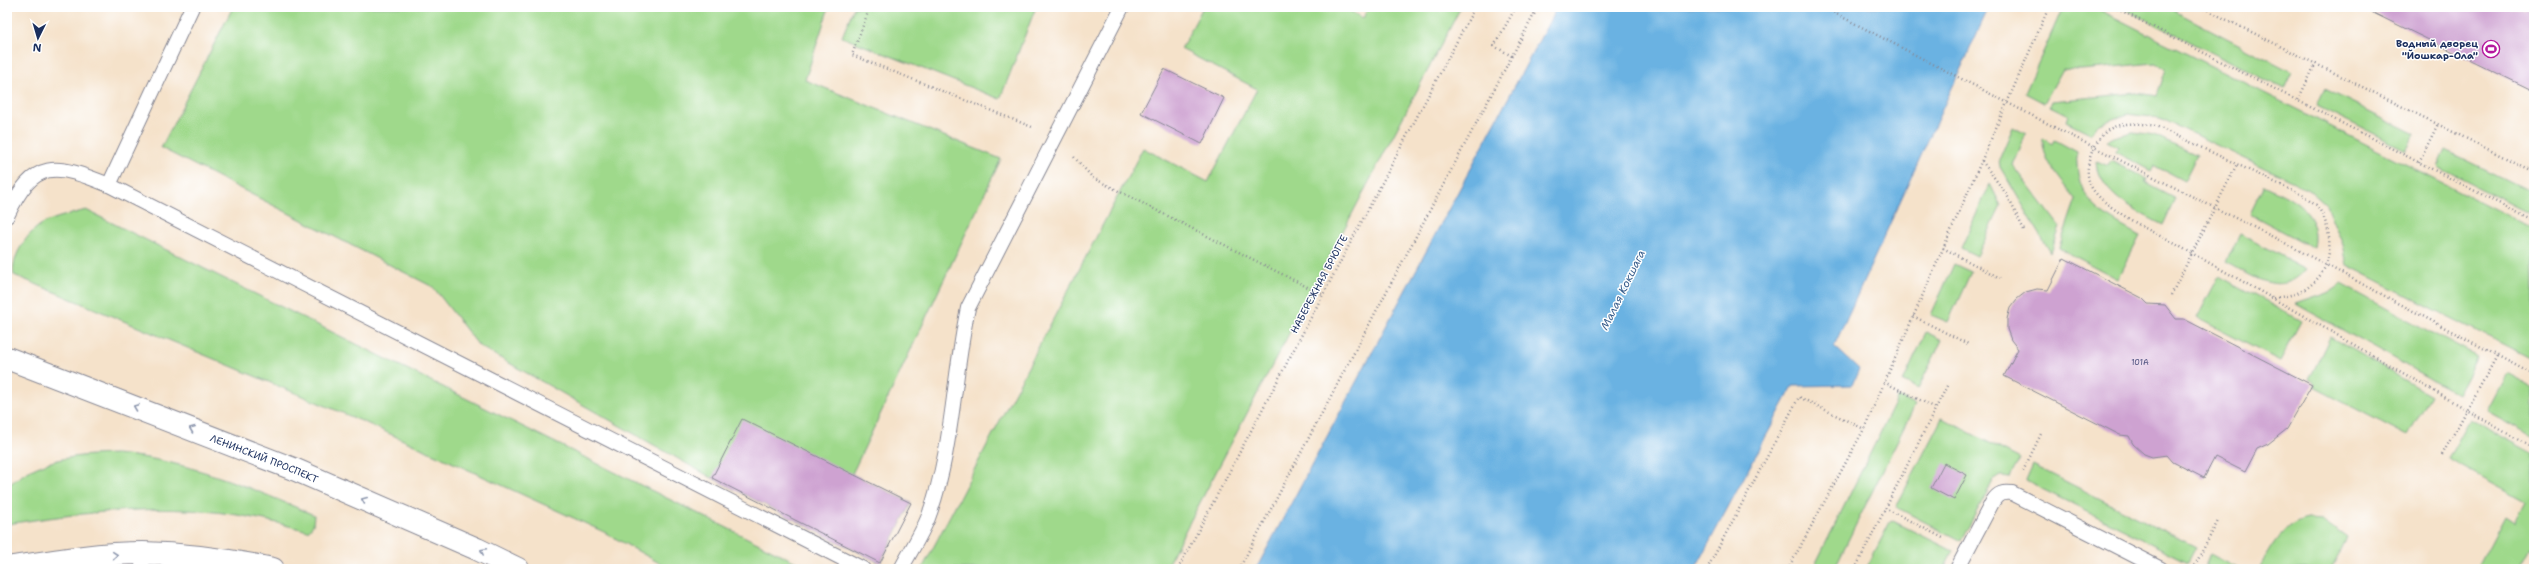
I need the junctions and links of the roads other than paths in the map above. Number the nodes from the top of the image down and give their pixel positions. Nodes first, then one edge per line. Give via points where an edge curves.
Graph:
1 (192, 7) edge
2 (1122, 7) edge
3 (109, 185) junction
4 (7, 216) edge
5 (7, 358) edge
6 (142, 561) edge
7 (7, 568) edge
8 (273, 569) edge
9 (518, 569) edge
10 (863, 569) edge
11 (901, 569) edge
12 (1957, 569) edge
13 (2161, 569) edge

1 - 3 lane
2 - 11 lane via 968,308 959,350 944,464 928,518
3 - 4 lane via 77,172 51,169 32,177 18,191
3 - 10 lane
9 -> 5 main road, ЛЕНИНСКИЙ ПРОСПЕКТ via 478,549 288,467
7 -> 6 main road via 58,560
6 - 8 main road via 218,558
12 - 13 lane via 1996,496 2000,493 2012,493

